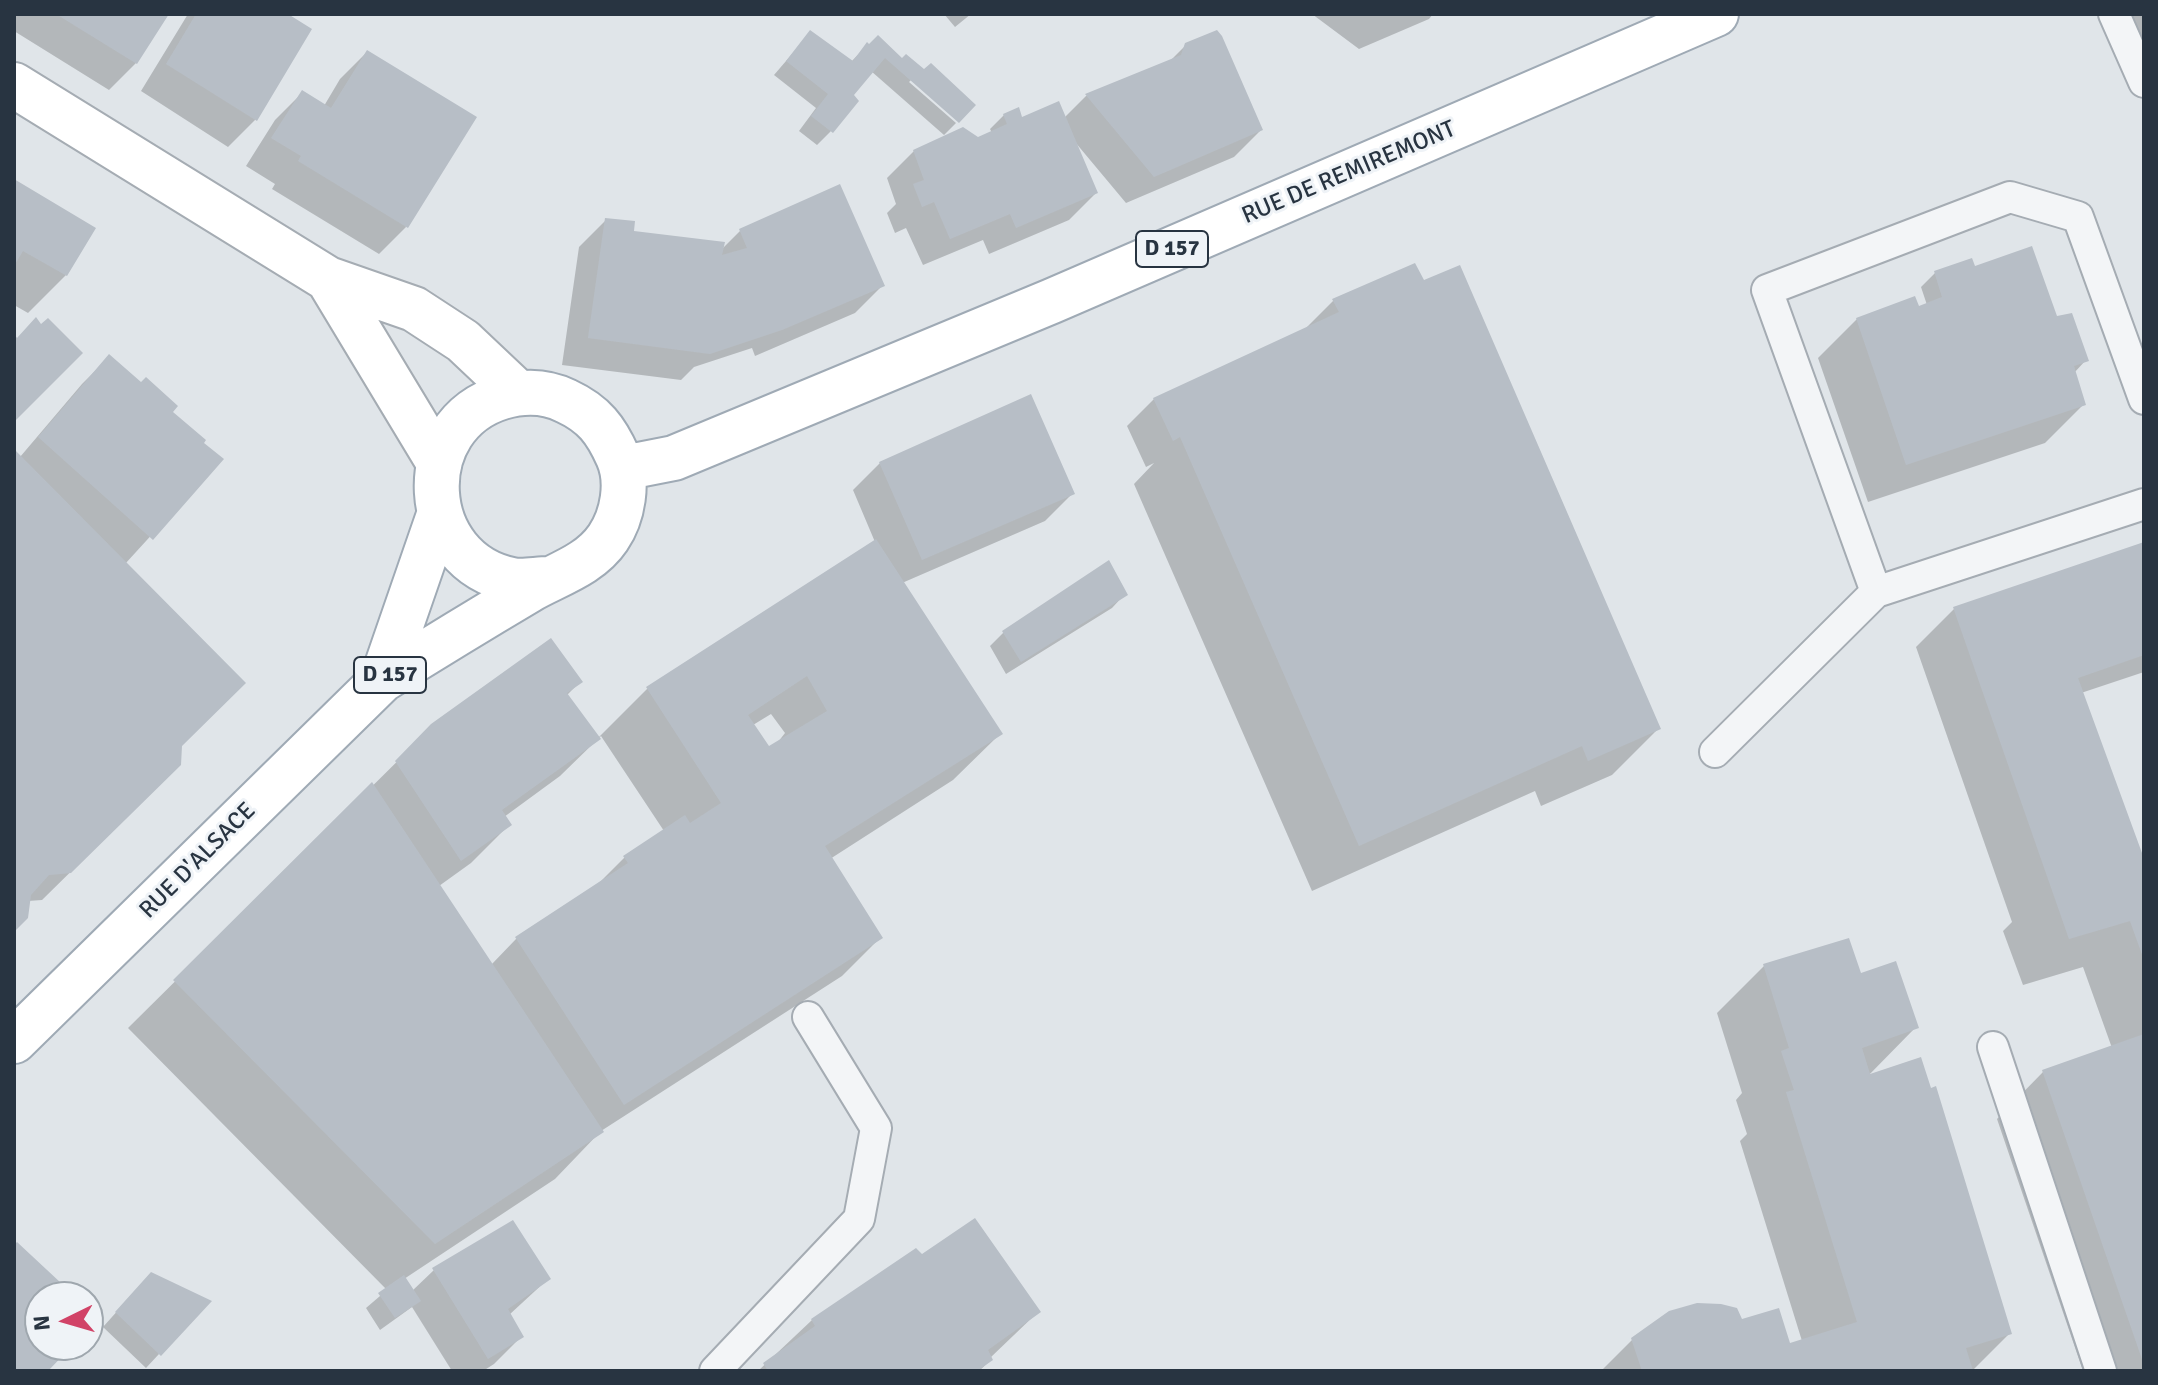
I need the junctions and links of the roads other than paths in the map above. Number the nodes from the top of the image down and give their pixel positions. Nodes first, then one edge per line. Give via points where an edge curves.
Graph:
1 (1716, 14) edge
2 (2114, 14) edge
3 (2144, 82) edge
4 (14, 85) edge
5 (328, 279) junction
6 (517, 392) junction
7 (2144, 399) edge
8 (439, 463) junction
9 (623, 468) junction
10 (2144, 504) edge
11 (439, 515) junction
12 (548, 579) junction
13 (1876, 592) junction
14 (382, 680) junction
15 (1715, 752) dead end
16 (808, 1017) dead end
17 (14, 1041) edge
18 (1993, 1047) dead end
19 (715, 1371) edge
20 (2101, 1371) edge

1 - 9 main road, RUE DE REMIREMONT / D 157 via 1052,301 674,458
2 - 3 lane
4 - 5 main road
5 - 6 main road via 414,309 463,341
5 - 8 main road
6 - 8 main road via 484,403 459,423
6 - 9 main road via 553,394 584,409 609,435
7 - 13 lane via 2078,217 2010,197 1767,290
8 - 11 main road
9 - 12 main road via 622,505 608,539 582,565
10 - 13 lane
11 - 12 main road via 454,543 477,566 512,580
11 - 14 main road, RUE D'ALSACE / D 157
12 - 14 main road, RUE D'ALSACE / D 157
13 - 15 lane
14 - 17 main road, RUE D'ALSACE / D 157
16 - 19 lane via 876,1128 859,1219
18 - 20 lane

